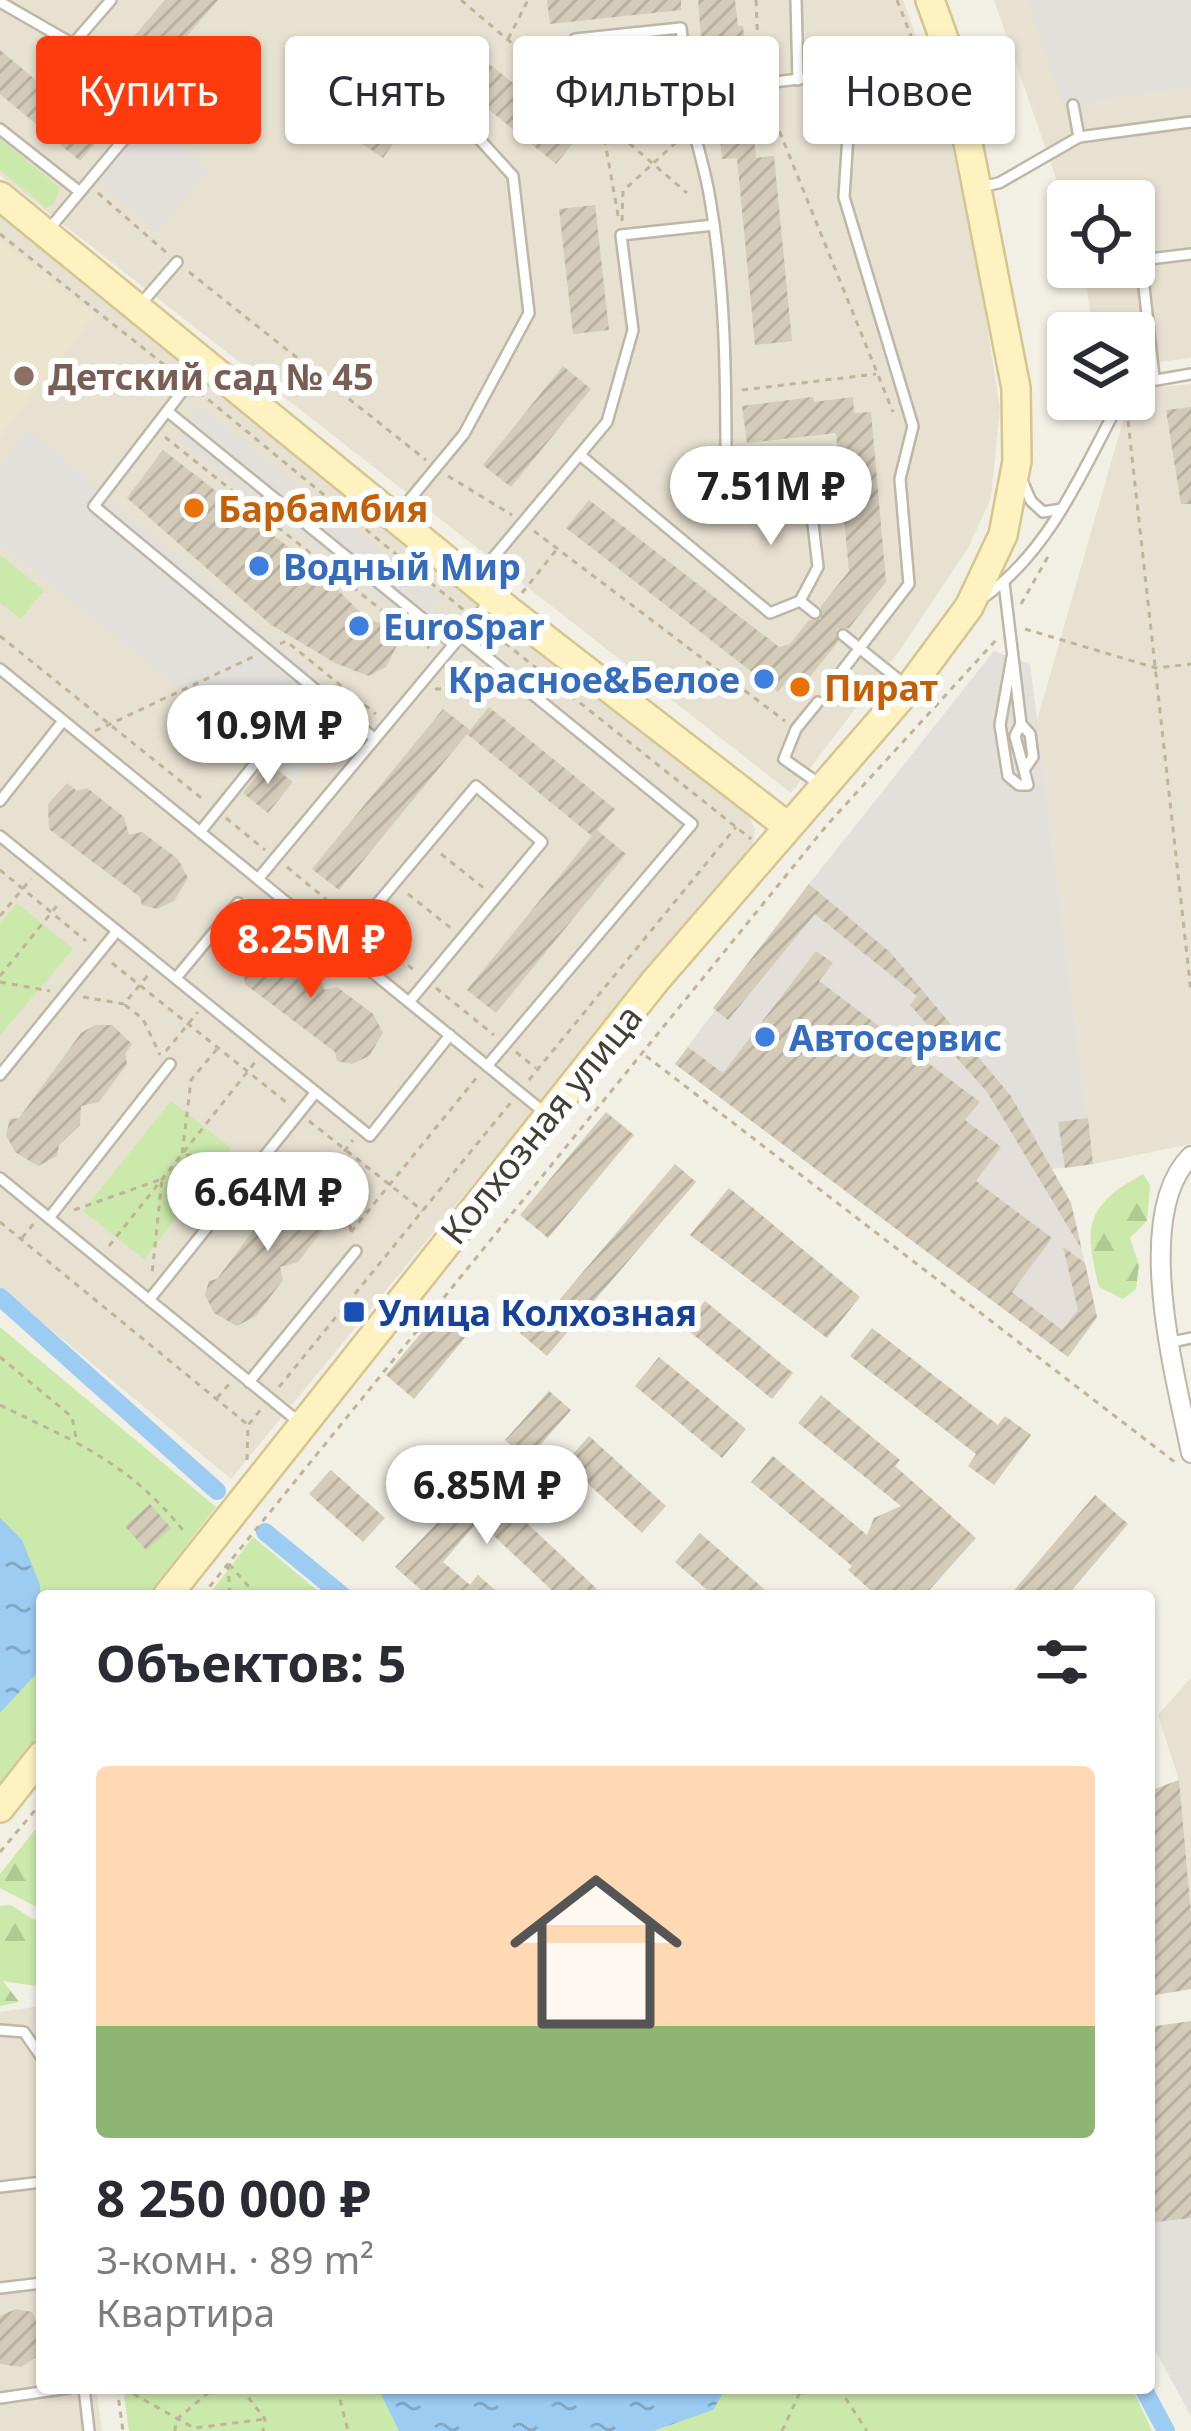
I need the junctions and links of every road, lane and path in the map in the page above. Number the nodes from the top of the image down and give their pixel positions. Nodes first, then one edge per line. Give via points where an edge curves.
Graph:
1 (112, 0) edge
2 (461, 0) edge
3 (528, 0) edge
4 (756, 0) edge
5 (796, 0) edge
6 (897, 0) edge
7 (930, 0) edge
8 (0, 2) edge
9 (604, 36) edge
10 (682, 36) edge
11 (755, 36) edge
12 (911, 36) edge
13 (943, 36) edge
14 (508, 40) junction
15 (513, 44) edge
16 (803, 79) edge
17 (798, 80) junction
18 (779, 82) edge
19 (1073, 105) dead end
20 (1191, 122) edge
21 (0, 129) edge
22 (1078, 136) junction
23 (779, 143) edge
24 (121, 144) edge
25 (484, 144) edge
26 (605, 144) edge
27 (630, 144) edge
28 (675, 144) edge
29 (693, 144) edge
30 (847, 144) edge
31 (970, 144) edge
32 (655, 166) junction
33 (979, 187) junction
34 (84, 188) junction
35 (687, 193) dead end
36 (0, 196) edge
37 (714, 225) junction
38 (46, 232) junction
39 (0, 234) edge
40 (621, 235) junction
41 (1191, 254) edge
42 (177, 262) junction
43 (139, 305) junction
44 (1147, 312) edge
45 (197, 372) junction
46 (878, 374) junction
47 (1191, 374) edge
48 (1155, 377) edge
49 (726, 392) junction
50 (167, 412) junction
51 (896, 420) dead end
52 (1110, 420) edge
53 (154, 428) junction
54 (1116, 438) dead end
55 (580, 455) junction
56 (1017, 461) junction
57 (434, 466) junction
58 (1062, 509) junction
59 (398, 515) junction
60 (523, 522) junction
61 (1056, 542) dead end
62 (557, 548) junction
63 (1004, 583) junction
64 (800, 601) junction
65 (970, 607) junction
66 (488, 608) junction
67 (815, 613) dead end
68 (1009, 625) junction
69 (843, 635) dead end
70 (458, 640) junction
71 (859, 648) junction
72 (267, 650) junction
73 (1012, 657) junction
74 (442, 658) junction
75 (1191, 664) edge
76 (1156, 668) junction
77 (0, 669) edge
78 (832, 683) dead end
79 (559, 686) junction
80 (524, 687) junction
81 (909, 688) junction
82 (416, 689) junction
83 (818, 702) dead end
84 (63, 721) junction
85 (388, 724) junction
86 (796, 729) junction
87 (82, 737) junction
88 (375, 739) junction
89 (258, 760) dead end
90 (820, 785) junction
91 (0, 801) edge
92 (754, 801) junction
93 (787, 826) junction
94 (736, 827) junction
95 (200, 832) junction
96 (0, 836) edge
97 (428, 843) junction
98 (40, 868) junction
99 (0, 870) edge
100 (258, 879) junction
101 (395, 883) junction
102 (23, 889) junction
103 (69, 891) junction
104 (496, 898) junction
105 (238, 903) dead end
106 (52, 913) junction
107 (0, 916) edge
108 (117, 931) junction
109 (462, 938) junction
110 (341, 947) junction
111 (100, 952) junction
112 (0, 976) edge
113 (176, 978) junction
114 (1191, 992) edge
115 (409, 1002) junction
116 (206, 1003) junction
117 (124, 1004) dead end
118 (188, 1024) junction
119 (450, 1036) junction
120 (218, 1048) junction
121 (265, 1051) junction
122 (645, 1054) junction
123 (170, 1064) dead end
124 (487, 1066) junction
125 (248, 1071) junction
126 (0, 1075) edge
127 (316, 1092) junction
128 (519, 1092) junction
129 (299, 1113) junction
130 (548, 1115) junction
131 (362, 1129) junction
132 (346, 1150) junction
133 (182, 1155) junction
134 (1191, 1156) edge
135 (0, 1178) edge
136 (162, 1180) junction
137 (389, 1184) junction
138 (423, 1210) junction
139 (46, 1215) junction
140 (0, 1222) edge
141 (21, 1239) junction
142 (356, 1251) joint
143 (99, 1259) junction
144 (363, 1284) junction
145 (149, 1300) junction
146 (1182, 1340) edge
147 (0, 1357) edge
148 (238, 1373) junction
149 (250, 1382) junction
150 (270, 1398) junction
151 (216, 1400) junction
152 (0, 1405) edge
153 (300, 1423) junction
154 (77, 1443) junction
155 (1191, 1453) edge
156 (1191, 1475) edge
157 (266, 1489) junction
158 (212, 1554) junction
159 (173, 1590) edge
160 (203, 1590) edge
161 (227, 1590) edge
162 (251, 1590) edge
163 (36, 1763) edge
164 (0, 1808) edge
165 (36, 1809) edge
166 (0, 1852) edge
167 (0, 2030) edge
168 (36, 2049) edge
169 (36, 2183) edge
170 (0, 2187) edge
171 (36, 2284) edge
172 (0, 2288) edge
173 (36, 2393) edge
174 (85, 2394) edge
175 (120, 2394) edge
176 (130, 2394) edge
177 (207, 2394) edge
178 (246, 2394) edge
179 (339, 2394) edge
180 (799, 2394) edge
181 (843, 2394) edge
182 (0, 2398) edge
183 (266, 2419) junction
184 (176, 2420) junction
185 (194, 2430) edge
186 (89, 2431) edge
187 (123, 2431) edge
188 (175, 2431) edge
189 (263, 2431) edge
190 (348, 2431) edge
191 (782, 2431) edge
192 (867, 2431) edge

1 - 8 lane via 73,44
2 - 14 path
3 - 14 path
4 - 11 path
5 - 17 lane
6 - 12 path
7 - 13 main road, Колхозная улица
9 - 10 lane via 681,28
14 - 15 path
16 - 17 lane
17 - 18 lane
19 - 22 lane
20 - 22 lane
21 - 34 lane
22 - 33 lane
23 - 46 path
24 - 34 lane
25 - 57 lane via 513,176 529,313 464,434
26 - 40 path
27 - 32 path
28 - 32 path
29 - 37 lane
30 - 71 lane via 844,197 913,426 900,479 909,584
31 - 33 main road, Колхозная улица
32 - 35 path
32 - 40 path via 622,191
33 - 56 main road, Колхозная улица via 1016,388
34 - 38 lane
34 - 42 path
36 - 38 main road
37 - 40 lane
37 - 49 lane
38 - 43 main road
39 - 45 path
40 - 55 lane via 633,330 607,422
41 - 44 lane via 1142,260
42 - 43 lane
42 - 57 path
43 - 45 main road
45 - 50 lane
45 - 59 main road
45 - 66 path
46 - 49 path
46 - 51 path
47 - 48 lane
49 - 64 lane via 726,459 743,472 806,464 818,567
50 - 53 lane
50 - 70 lane
52 - 58 lane
53 - 72 lane via 94,506
53 - 74 path
54 - 76 path via 1127,417
55 - 60 lane
55 - 64 lane via 770,613
56 - 58 lane via 1031,501 1043,512
56 - 65 main road, Колхозная улица via 1003,536
57 - 59 lane
57 - 60 path
58 - 63 lane
59 - 66 main road
60 - 62 path
60 - 66 lane
61 - 68 path
62 - 66 path
62 - 86 path
63 - 65 lane
63 - 68 lane
64 - 67 lane
65 - 81 main road, Колхозная улица
66 - 70 lane
66 - 79 path
66 - 92 main road
68 - 73 lane
68 - 76 path
68 - 122 path via 827,825
69 - 71 lane
70 - 74 lane
70 - 80 lane
71 - 78 lane
71 - 81 lane
72 - 85 path via 286,641
72 - 87 path
72 - 88 lane
73 - 73 lane via 1000,725 1008,776 1018,785 1028,784 1033,757
74 - 82 lane
75 - 76 path
76 - 114 path
77 - 84 lane
79 - 80 path
79 - 94 path
80 - 82 path
80 - 124 lane via 692,824
81 - 90 main road, Колхозная улица
82 - 85 lane
83 - 86 lane
84 - 87 lane
84 - 91 lane
85 - 88 lane
86 - 90 lane via 784,759
87 - 95 lane
88 - 100 lane
89 - 95 lane
90 - 93 main road, Колхозная улица
92 - 93 main road
92 - 94 path
93 - 130 main road, Колхозная улица
94 - 128 path
95 - 100 lane
96 - 98 lane
97 - 101 lane
97 - 104 path
97 - 104 lane via 476,786 542,842
98 - 102 path
98 - 103 lane
99 - 102 path
100 - 110 lane
101 - 109 path
101 - 110 lane
102 - 106 path
102 - 107 path
103 - 106 path
103 - 108 lane
104 - 109 lane
105 - 113 lane
106 - 111 path
106 - 112 path
108 - 111 lane
108 - 113 lane
109 - 115 lane
110 - 115 lane
111 - 118 path
111 - 126 lane
113 - 116 lane
115 - 119 lane
116 - 118 path
116 - 121 lane
117 - 118 path via 142,1019 161,1057
118 - 120 path
119 - 124 lane
119 - 131 lane via 370,1136
120 - 125 path
120 - 133 path via 191,1080
121 - 125 path
121 - 127 lane
122 - 156 path
122 - 157 path
123 - 139 lane
124 - 128 lane
124 - 137 path
125 - 129 path
125 - 133 path
127 - 129 lane
127 - 131 lane
128 - 130 lane
128 - 138 path
129 - 132 path
129 - 145 lane
130 - 153 main road, Колхозная улица
131 - 132 path
132 - 137 path
132 - 137 path via 336,1162 351,1232
133 - 136 path
134 - 146 street via 1160,1217
135 - 139 lane
136 - 139 path
136 - 143 path
136 - 145 path
137 - 138 path
138 - 144 path
139 - 141 path
139 - 143 lane
140 - 141 path
141 - 151 path
142 - 144 path
142 - 149 lane
143 - 145 lane
144 - 150 path
145 - 148 lane
146 - 155 street
147 - 154 path via 72,1418
148 - 149 lane
148 - 151 path
149 - 150 lane
150 - 151 path via 248,1425
150 - 153 lane
152 - 154 path
153 - 157 main road, Колхозная улица
154 - 158 path via 158,1498
157 - 158 main road, Колхозная улица
157 - 158 path
158 - 159 main road, Колхозная улица
158 - 160 path
158 - 161 path
158 - 162 path
163 - 164 main road
165 - 166 path
167 - 168 lane via 24,2032
169 - 170 lane
171 - 172 lane
173 - 182 lane
174 - 186 lane
175 - 187 path
176 - 184 path
177 - 184 path
178 - 183 path
179 - 190 path
180 - 191 path
181 - 192 path
183 - 185 path
183 - 189 path
184 - 185 path
184 - 188 path

